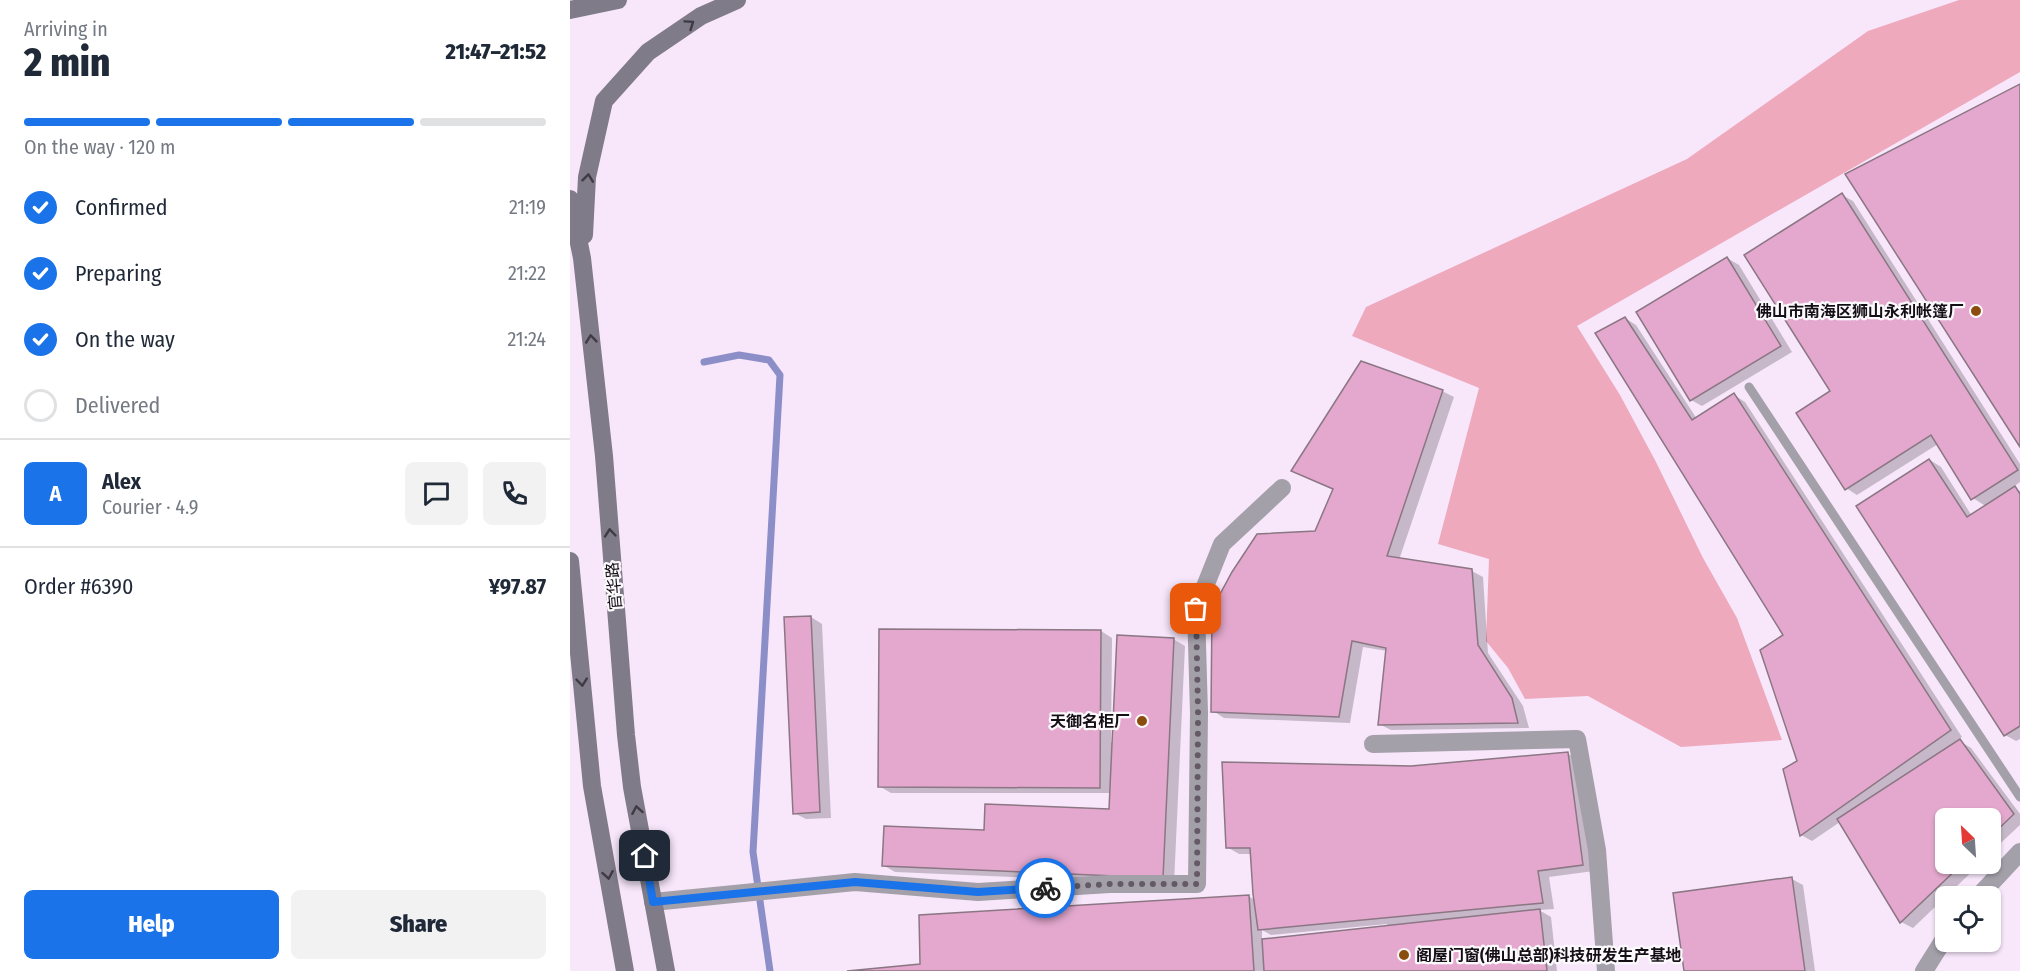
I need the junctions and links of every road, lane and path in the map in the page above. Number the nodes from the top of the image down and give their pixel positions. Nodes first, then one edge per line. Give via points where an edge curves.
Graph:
1 (618, 0) edge
2 (737, 0) edge
3 (570, 10) edge
4 (570, 199) edge
5 (582, 258) junction
6 (1749, 387) dead end
7 (1282, 488) dead end
8 (570, 561) edge
9 (1373, 744) dead end
10 (2020, 797) edge
11 (2020, 852) edge
12 (1988, 886) edge
13 (653, 902) junction
14 (1936, 952) edge
15 (625, 971) edge
16 (666, 971) edge
17 (1606, 971) edge
18 (1924, 971) edge

1 - 3 main road
5 -> 2 main road via 587,177 604,101 648,52 701,16
4 - 5 main road, 官华路
13 -> 5 main road, 官华路 via 626,735 604,456
6 - 10 lane
7 - 13 street via 1222,544 1196,609 1197,884 1110,884 978,892 855,882
8 -> 15 main road via 592,786
9 - 17 street via 1577,739 1597,850
11 - 12 street
13 - 16 main road, 官华路
14 - 18 street

